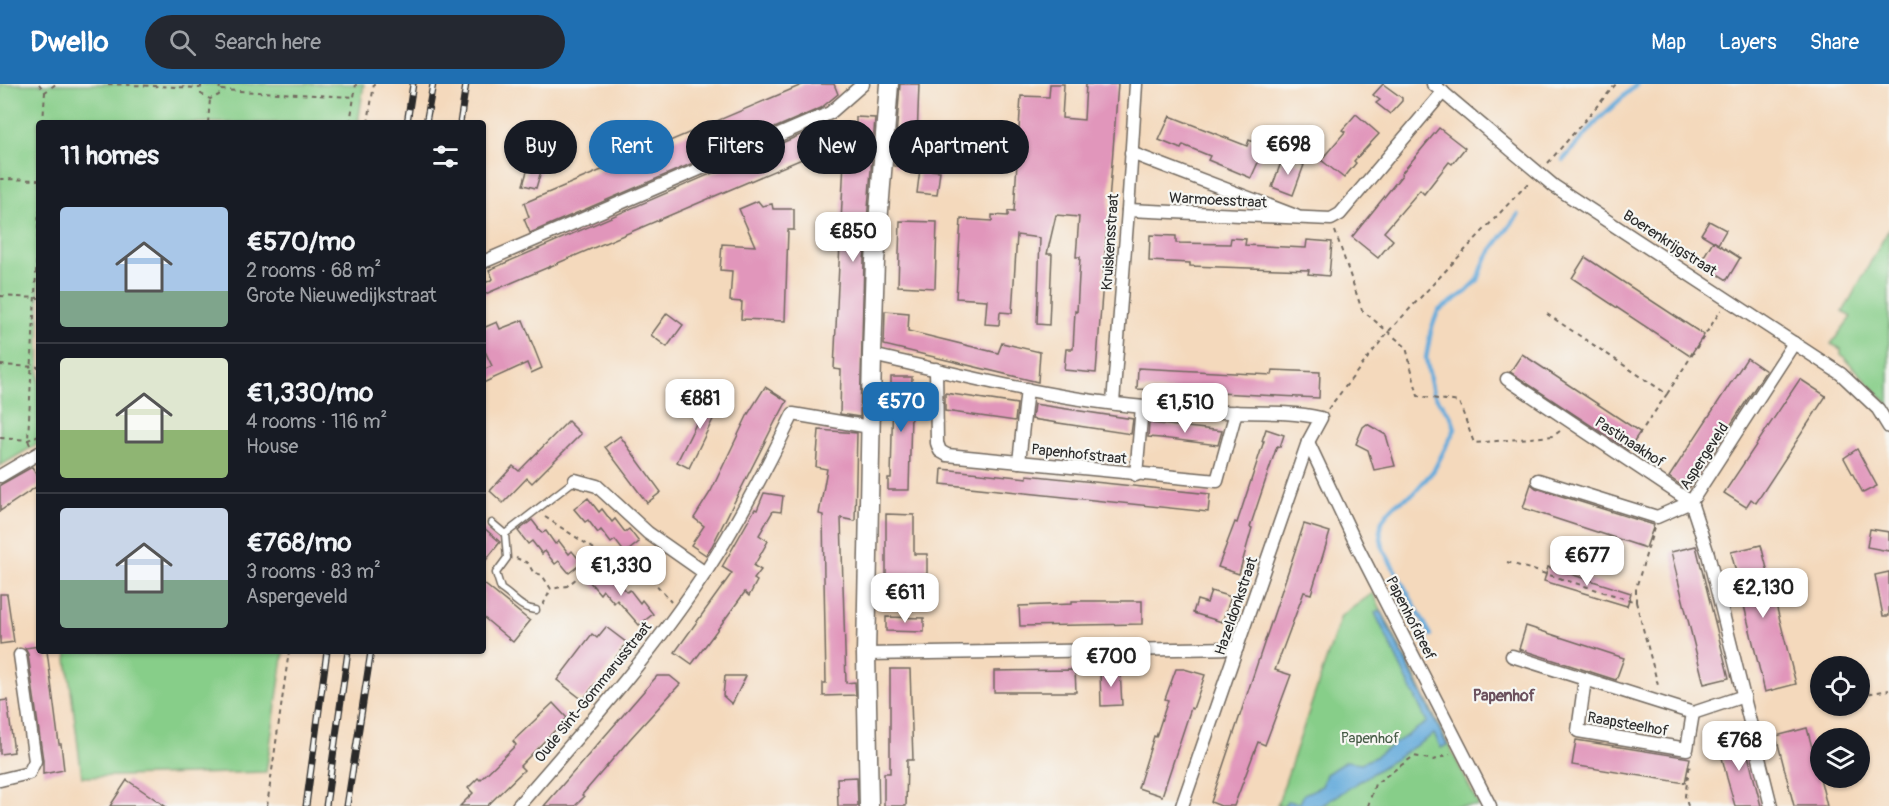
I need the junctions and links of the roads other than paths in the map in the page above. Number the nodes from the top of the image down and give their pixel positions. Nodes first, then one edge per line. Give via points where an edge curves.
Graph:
1 (863, 84) edge
2 (889, 84) edge
3 (1136, 84) edge
4 (1438, 88) edge
5 (1131, 153) junction
6 (1128, 210) junction
7 (1305, 220) junction
8 (486, 261) edge
9 (1794, 343) junction
10 (872, 355) junction
11 (936, 369) junction
12 (1507, 379) dead end
13 (1027, 389) junction
14 (1113, 403) junction
15 (1142, 407) junction
16 (1236, 412) junction
17 (870, 427) junction
18 (1889, 427) edge
19 (1308, 442) junction
20 (36, 455) edge
21 (1019, 462) junction
22 (1136, 475) junction
23 (0, 476) edge
24 (575, 480) joint
25 (1538, 480) dead end
26 (1691, 502) junction
27 (492, 523) dead end
28 (504, 534) junction
29 (705, 573) junction
30 (536, 610) road end
31 (1237, 648) junction
32 (20, 654) dead end
33 (866, 654) junction
34 (1512, 656) dead end
35 (1585, 679) junction
36 (1744, 696) junction
37 (1693, 713) junction
38 (0, 780) edge
39 (518, 806) edge
40 (869, 806) edge
41 (1182, 806) edge
42 (1490, 806) edge
43 (1771, 806) edge

1 - 8 street via 830,113
2 - 10 main road
3 - 5 street, Kruiskensstraat
4 - 7 street, Warmoesstraat via 1340,214 1331,219
4 - 9 street, Boerenkrijgstraat via 1538,174
5 - 6 street, Kruiskensstraat
5 - 7 street, Warmoesstraat
6 - 7 street, Warmoesstraat
6 - 14 street, Kruiskensstraat
9 - 18 street, Boerenkrijgstraat via 1841,374 1878,409
9 - 26 street, Aspergeveld
10 - 11 street
10 - 17 main road
11 - 13 street
11 - 21 street, Papenhofstraat via 940,451
12 - 26 street, Pastinaakhof
13 - 14 street
13 - 21 street, Papenhofstraat
14 - 15 street
15 - 16 street
15 - 22 street, Papenhofstraat
16 - 19 street, Hazeldonkstraat via 1300,413 1321,418
16 - 22 street, Papenhofstraat via 1217,481
17 - 29 street, Oude Sint-Gommarusstraat via 793,414
17 - 33 main road
19 - 31 street, Hazeldonkstraat
19 - 42 street, Papenhofdreef
20 - 23 street
21 - 22 street, Papenhofstraat
24 - 28 lane
24 - 29 street via 597,486 648,533
25 - 26 street via 1657,517
26 - 36 street, Aspergeveld
27 - 28 lane
28 - 30 lane via 507,558 496,573 501,589 519,605
29 - 39 street, Oude Sint-Gommarusstraat via 625,682
31 - 33 street
31 - 41 street, Hazeldonkstraat
32 - 38 street via 35,760 29,773
33 - 40 main road
34 - 35 street, Raapsteelhof
35 - 37 street, Raapsteelhof
35 - 37 street, Raapsteelhof via 1578,731 1687,749
36 - 37 street
36 - 43 street, Aspergeveld

